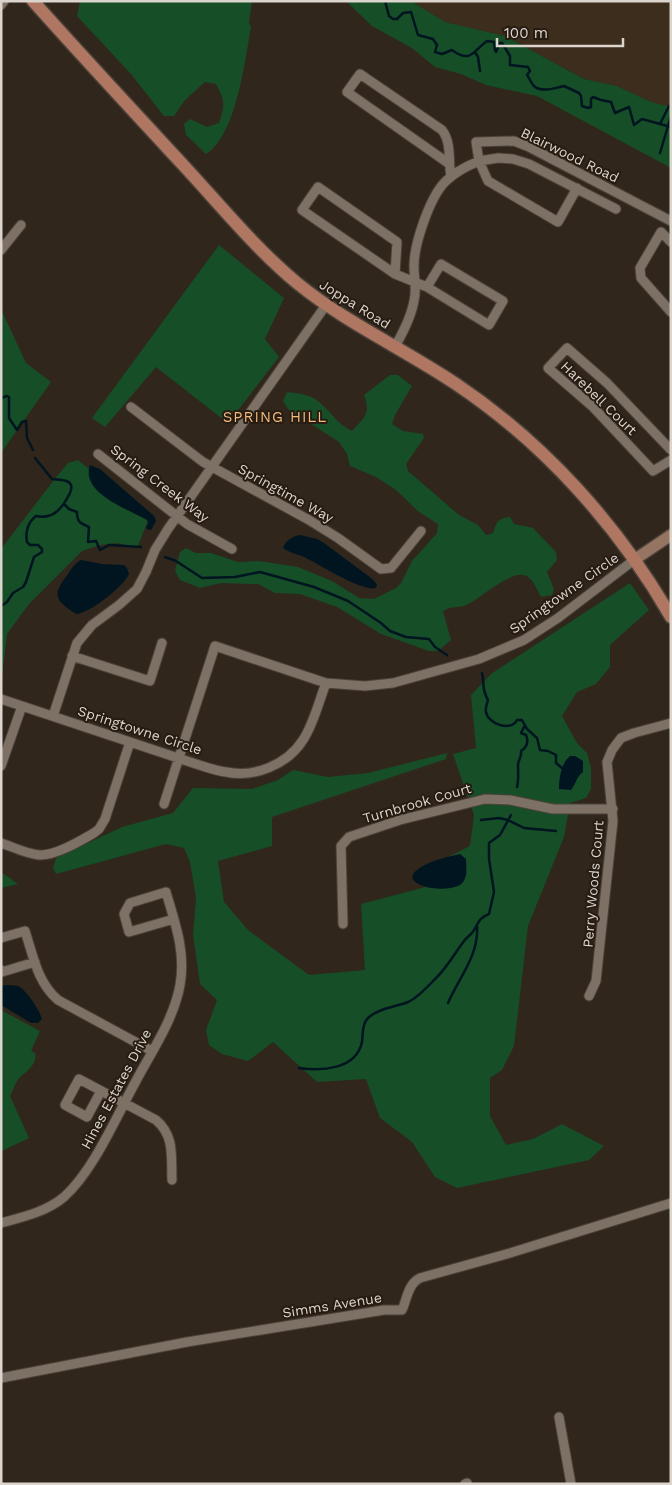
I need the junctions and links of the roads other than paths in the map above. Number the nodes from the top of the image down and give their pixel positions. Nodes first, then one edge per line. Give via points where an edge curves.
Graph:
1 (4, 1) edge
2 (33, 1) edge
3 (1, 4) edge
4 (479, 161) junction
5 (448, 163) junction
6 (451, 177) junction
7 (577, 188) junction
8 (616, 209) dead end
9 (671, 221) edge
10 (21, 225) dead end
11 (671, 242) edge
12 (1, 250) edge
13 (395, 274) junction
14 (416, 283) junction
15 (426, 287) junction
16 (326, 305) junction
17 (671, 312) edge
18 (395, 347) junction
19 (131, 407) dead end
20 (671, 450) edge
21 (98, 454) dead end
22 (671, 460) edge
23 (212, 467) junction
24 (177, 516) junction
25 (421, 531) dead end
26 (671, 535) edge
27 (232, 549) dead end
28 (634, 560) junction
29 (671, 616) edge
30 (162, 643) dead end
31 (72, 656) junction
32 (326, 683) junction
33 (1, 699) edge
34 (22, 706) junction
35 (53, 716) junction
36 (671, 723) edge
37 (130, 742) junction
38 (179, 758) junction
39 (1, 766) edge
40 (164, 804) dead end
41 (613, 809) junction
42 (1, 843) edge
43 (174, 919) junction
44 (343, 924) dead end
45 (1, 938) edge
46 (35, 962) junction
47 (1, 970) edge
48 (589, 996) dead end
49 (152, 1051) junction
50 (101, 1091) junction
51 (124, 1103) junction
52 (172, 1180) dead end
53 (671, 1203) edge
54 (1, 1223) edge
55 (1, 1378) edge
56 (559, 1416) dead end
57 (571, 1484) edge

1 - 3 street
2 - 16 main road, Joppa Road via 271,260
4 - 6 street
4 - 7 street via 513,159
4 - 7 street via 488,181 558,222
4 - 9 street, Blairwood Road via 476,142 514,141
5 - 5 street via 346,92 360,74 442,130 448,138
5 - 6 street
6 - 14 street via 437,192 420,233 415,251
7 - 8 street
10 - 12 street
11 - 17 street via 660,232 640,268 641,278
13 - 13 street via 302,210 318,187 397,242
13 - 14 street
14 - 15 street
14 - 18 street via 411,316
15 - 15 street via 441,264 503,301 489,325
16 - 18 main road, Joppa Road
16 - 23 street
18 - 28 main road, Joppa Road via 474,397 531,442 590,503
19 - 23 street, Springtime Way
20 - 22 street, Harebell Court via 607,383 567,348 548,368 592,406 653,471
21 - 24 street, Spring Creek Way
23 - 24 street
23 - 25 street, Springtime Way via 309,520 381,569 391,568
24 - 27 street, Spring Creek Way
24 - 31 street via 155,550 137,589 92,624
26 - 28 main road
28 - 29 main road, Joppa Road
28 - 32 street, Springtowne Circle via 545,627 496,653 393,683 366,686
30 - 31 street via 150,681
31 - 35 street
32 - 38 street, Springtowne Circle via 304,740 275,765 248,773 227,773
32 - 38 street via 215,646
33 - 34 street, Springtowne Circle
34 - 35 street, Springtowne Circle
34 - 39 street
35 - 37 street, Springtowne Circle
36 - 41 street, Perry Woods Court via 627,735 616,744 606,768
37 - 38 street, Springtowne Circle
37 - 42 street via 105,819 94,833 44,855
38 - 40 street
41 - 44 street, Turnbrook Court via 553,808 484,799 349,837 341,846
41 - 48 street, Perry Woods Court via 600,958 596,985
43 - 43 street, Hines Estates Drive via 166,892 130,904 124,914 129,932
43 - 49 street, Hines Estates Drive via 182,950 180,985 171,1015
45 - 46 street via 25,931
46 - 47 street
46 - 49 street via 46,987 58,1000
49 - 51 street, Hines Estates Drive
50 - 50 street via 79,1079 65,1105 87,1117
50 - 51 street
51 - 52 street via 166,1129
51 - 54 street, Hines Estates Drive via 90,1167 71,1190 46,1209
53 - 55 street, Simms Avenue via 420,1278 411,1286 402,1310 252,1331
56 - 57 street

